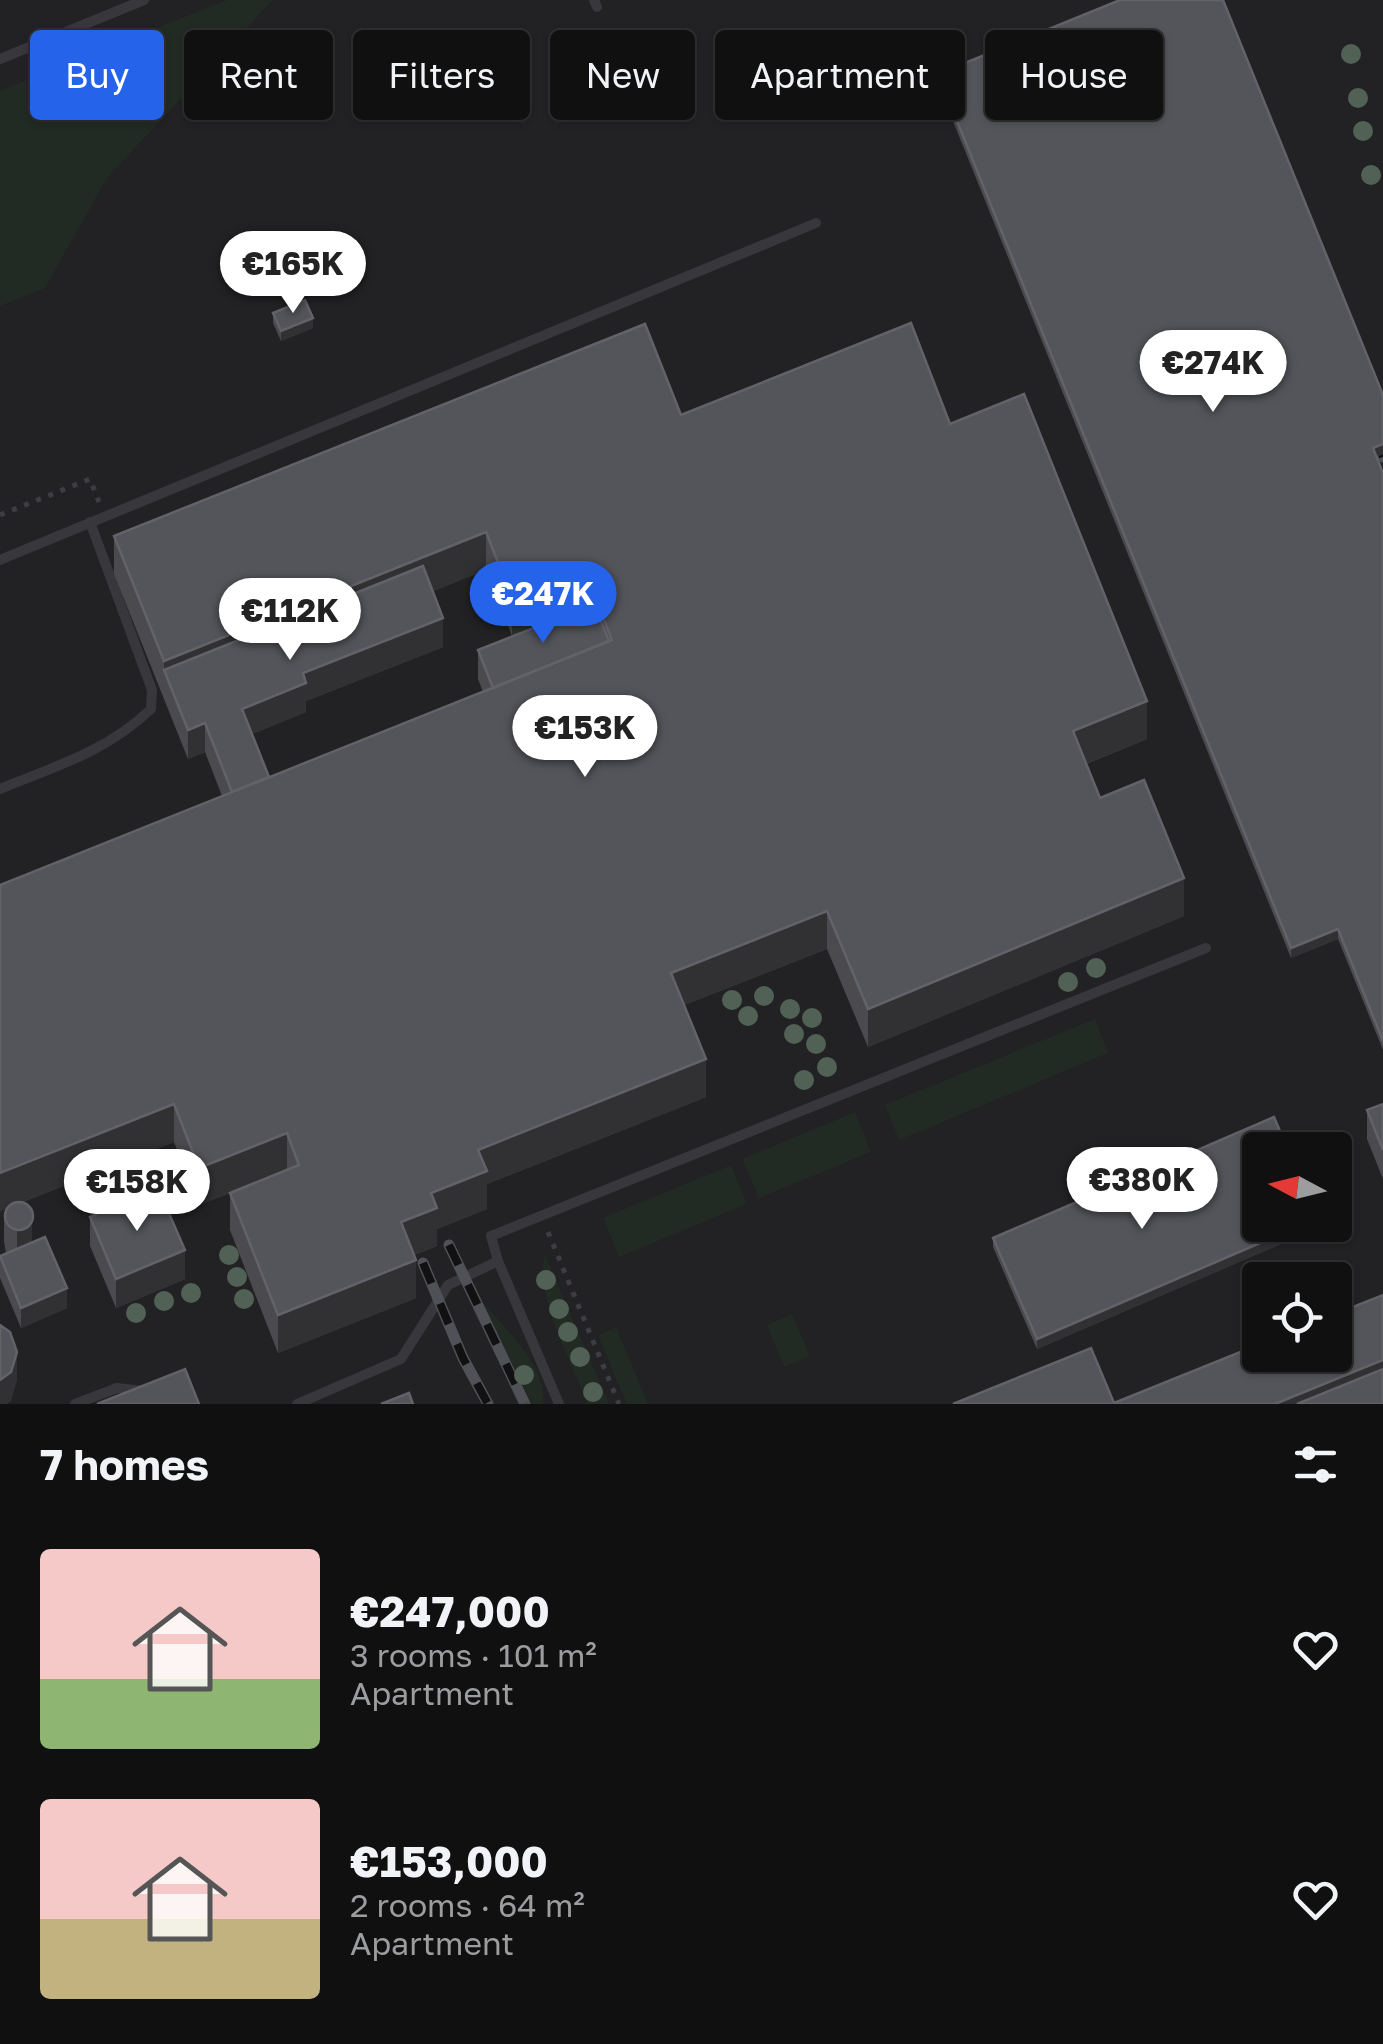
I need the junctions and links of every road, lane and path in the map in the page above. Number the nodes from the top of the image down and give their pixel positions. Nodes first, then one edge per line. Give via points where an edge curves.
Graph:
1 (144, 0) edge
2 (0, 59) edge
3 (816, 223) dead end
4 (0, 514) edge
5 (104, 516) junction
6 (90, 522) junction
7 (0, 560) edge
8 (0, 789) edge
9 (1206, 948) dead end
10 (541, 1216) junction
11 (498, 1261) junction
12 (153, 1392) edge
13 (75, 1404) edge
14 (298, 1404) edge
15 (559, 1404) edge
16 (620, 1404) edge

1 - 2 lane
3 - 5 lane
4 - 5 path via 90,478
5 - 6 lane
6 - 7 lane
6 - 8 lane via 152,690 150,709 102,748
9 - 10 lane
10 - 11 lane via 491,1236
10 - 16 path
11 - 14 lane via 448,1286 401,1359
11 - 15 lane
12 - 13 lane via 117,1388

